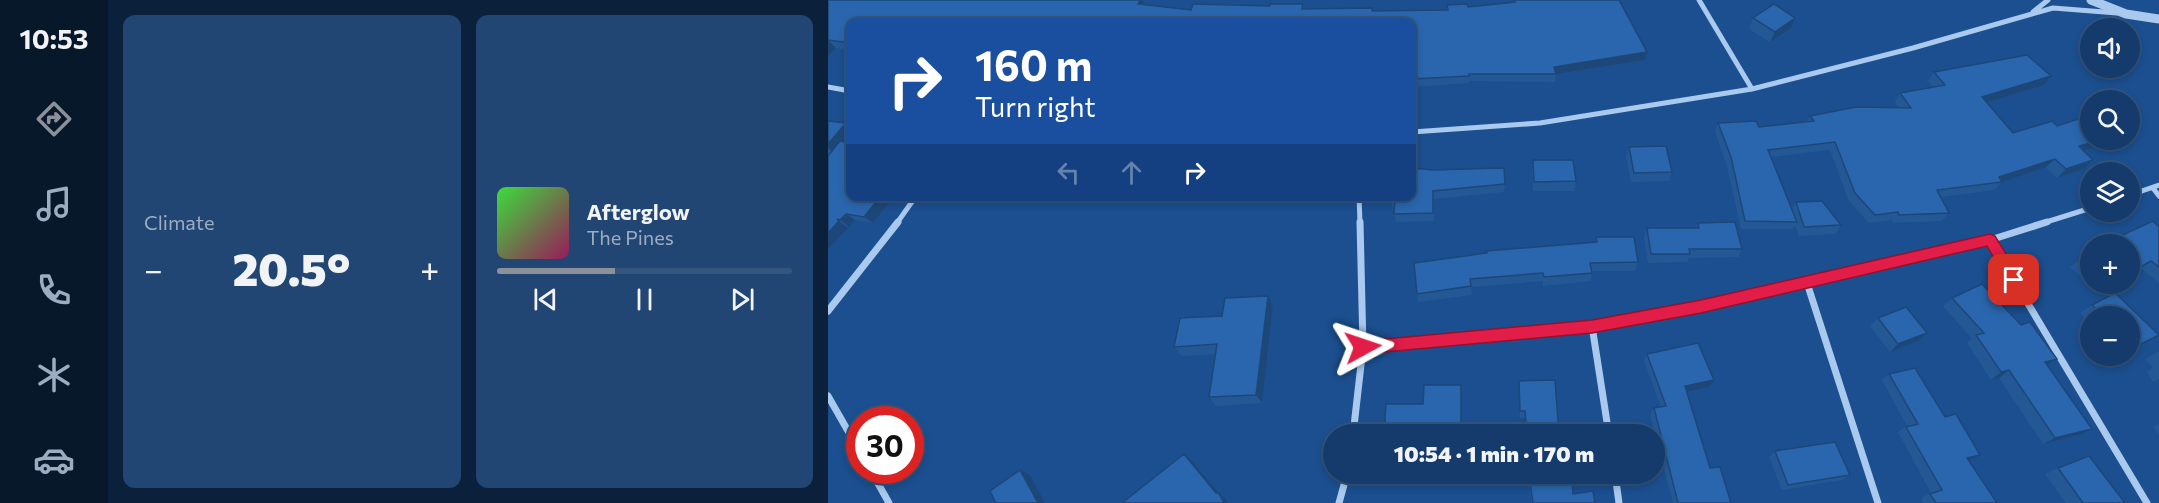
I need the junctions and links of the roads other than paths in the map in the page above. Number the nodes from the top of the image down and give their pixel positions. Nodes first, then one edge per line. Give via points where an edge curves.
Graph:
1 (1699, 0) edge
2 (2048, 0) edge
3 (2091, 0) edge
4 (2033, 12) junction
5 (2126, 14) junction
6 (2140, 18) junction
7 (2159, 19) edge
8 (2159, 24) edge
9 (828, 87) edge
10 (1752, 89) junction
11 (846, 90) edge
12 (1416, 132) edge
13 (2156, 187) edge
14 (2140, 192) edge
15 (2159, 196) edge
16 (913, 201) edge
17 (1359, 201) edge
18 (2080, 211) edge
19 (1990, 240) junction
20 (1807, 283) junction
21 (828, 311) edge
22 (1592, 326) junction
23 (1363, 347) junction
24 (828, 396) edge
25 (1354, 424) edge
26 (1607, 424) edge
27 (846, 428) edge
28 (878, 484) edge
29 (1344, 484) edge
30 (1616, 484) edge
31 (889, 503) edge
32 (1339, 503) edge
33 (1619, 503) edge
34 (1878, 503) edge
35 (2147, 503) edge

1 - 10 street
2 - 4 street
3 - 5 street
4 - 5 street via 2053,8
4 - 10 street via 1913,48
5 - 6 street
6 - 7 street
6 - 8 street
9 - 11 street
10 - 12 street via 1540,123
13 - 14 street
13 - 15 street
16 - 21 street
17 - 23 street
18 - 19 street
19 - 20 street
19 - 35 street
20 - 22 street
20 - 34 street
22 - 23 street
22 - 26 street
23 - 25 street
24 - 27 street
28 - 31 street
29 - 32 street
30 - 33 street

